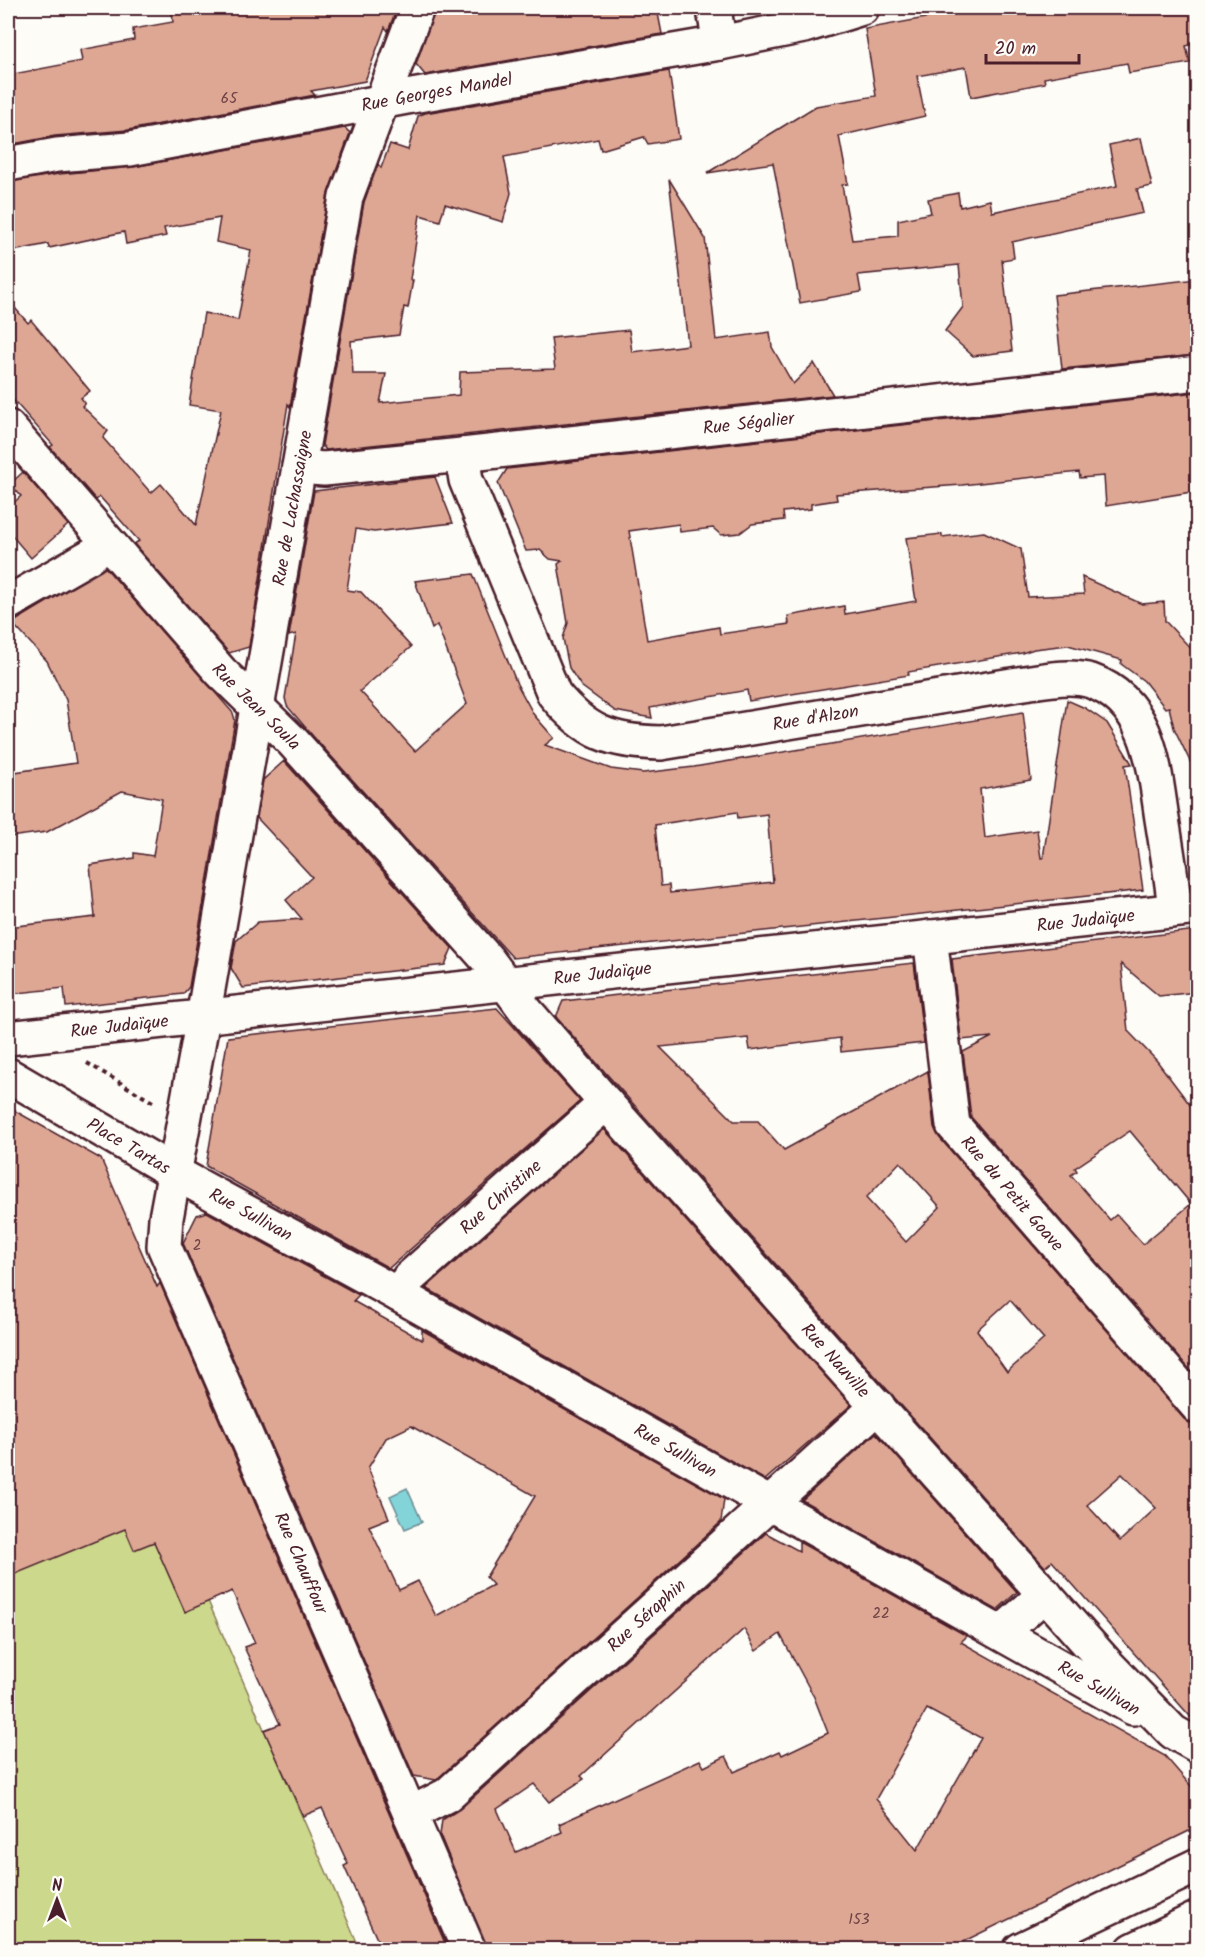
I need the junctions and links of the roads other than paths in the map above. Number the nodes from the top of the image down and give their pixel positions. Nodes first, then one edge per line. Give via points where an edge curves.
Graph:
1 (417, 8) edge
2 (717, 8) edge
3 (862, 8) edge
4 (720, 43) junction
5 (381, 102) junction
6 (8, 164) edge
7 (1197, 373) edge
8 (8, 427) edge
9 (462, 455) junction
10 (298, 467) junction
11 (92, 555) dead end
12 (8, 603) edge
13 (256, 708) junction
14 (1186, 909) edge
15 (930, 937) junction
16 (506, 984) junction
17 (203, 1018) junction
18 (8, 1038) edge
19 (8, 1075) edge
20 (606, 1102) junction
21 (176, 1173) junction
22 (399, 1295) junction
23 (878, 1406) junction
24 (1197, 1407) edge
25 (768, 1504) junction
26 (1045, 1594) junction
27 (1001, 1633) junction
28 (1185, 1739) edge
29 (1197, 1762) edge
30 (410, 1814) junction
31 (1197, 1864) edge
32 (1197, 1918) edge
33 (469, 1950) edge
34 (1020, 1950) edge
35 (1133, 1950) edge

1 - 5 street, Rue de Lachassaigne
2 - 4 street
3 - 4 street, Rue Georges Mandel via 804,26
4 - 5 street, Rue Georges Mandel
5 - 6 street, Rue Georges Mandel via 130,149
5 - 10 street, Rue de Lachassaigne via 346,197
7 - 9 street, Rue Ségalier
8 - 13 street, Rue Jean Soula
9 - 10 street, Rue Ségalier via 324,469
9 - 14 street, Rue d'Alzon via 466,480 554,694 572,716 596,732 627,742 662,742 1018,684 1061,679 1089,681 1113,693 1131,709 1144,732 1154,761
10 - 13 street, Rue de Lachassaigne
11 - 12 street
13 - 16 street, Rue Jean Soula via 293,742
13 - 17 street, Rue de Lachassaigne
14 - 15 street, Rue Judaïque
15 - 16 street, Rue Judaïque
15 - 24 street, Rue du Petit Goave via 953,1125
16 - 17 street, Rue Judaïque
16 - 20 street, Rue Nauville
17 - 18 street, Rue Judaïque
17 - 21 street, Place Tartas
19 - 21 street, Place Tartas
20 - 22 street, Rue Christine via 409,1278
20 - 23 street, Rue Nauville
21 - 22 street, Rue Sullivan
21 - 30 street, Rue Chauffour via 165,1218 164,1246
22 - 25 street, Rue Sullivan
23 - 25 street, Rue Séraphin
23 - 26 street, Rue Nauville
25 - 27 street, Rue Sullivan
25 - 30 street, Rue Séraphin via 447,1795
26 - 27 street
26 - 28 street, Rue Nauville
27 - 28 street, Rue Sullivan
28 - 29 street, Rue Sullivan
30 - 33 street, Rue Chauffour
31 - 34 street
32 - 35 street

